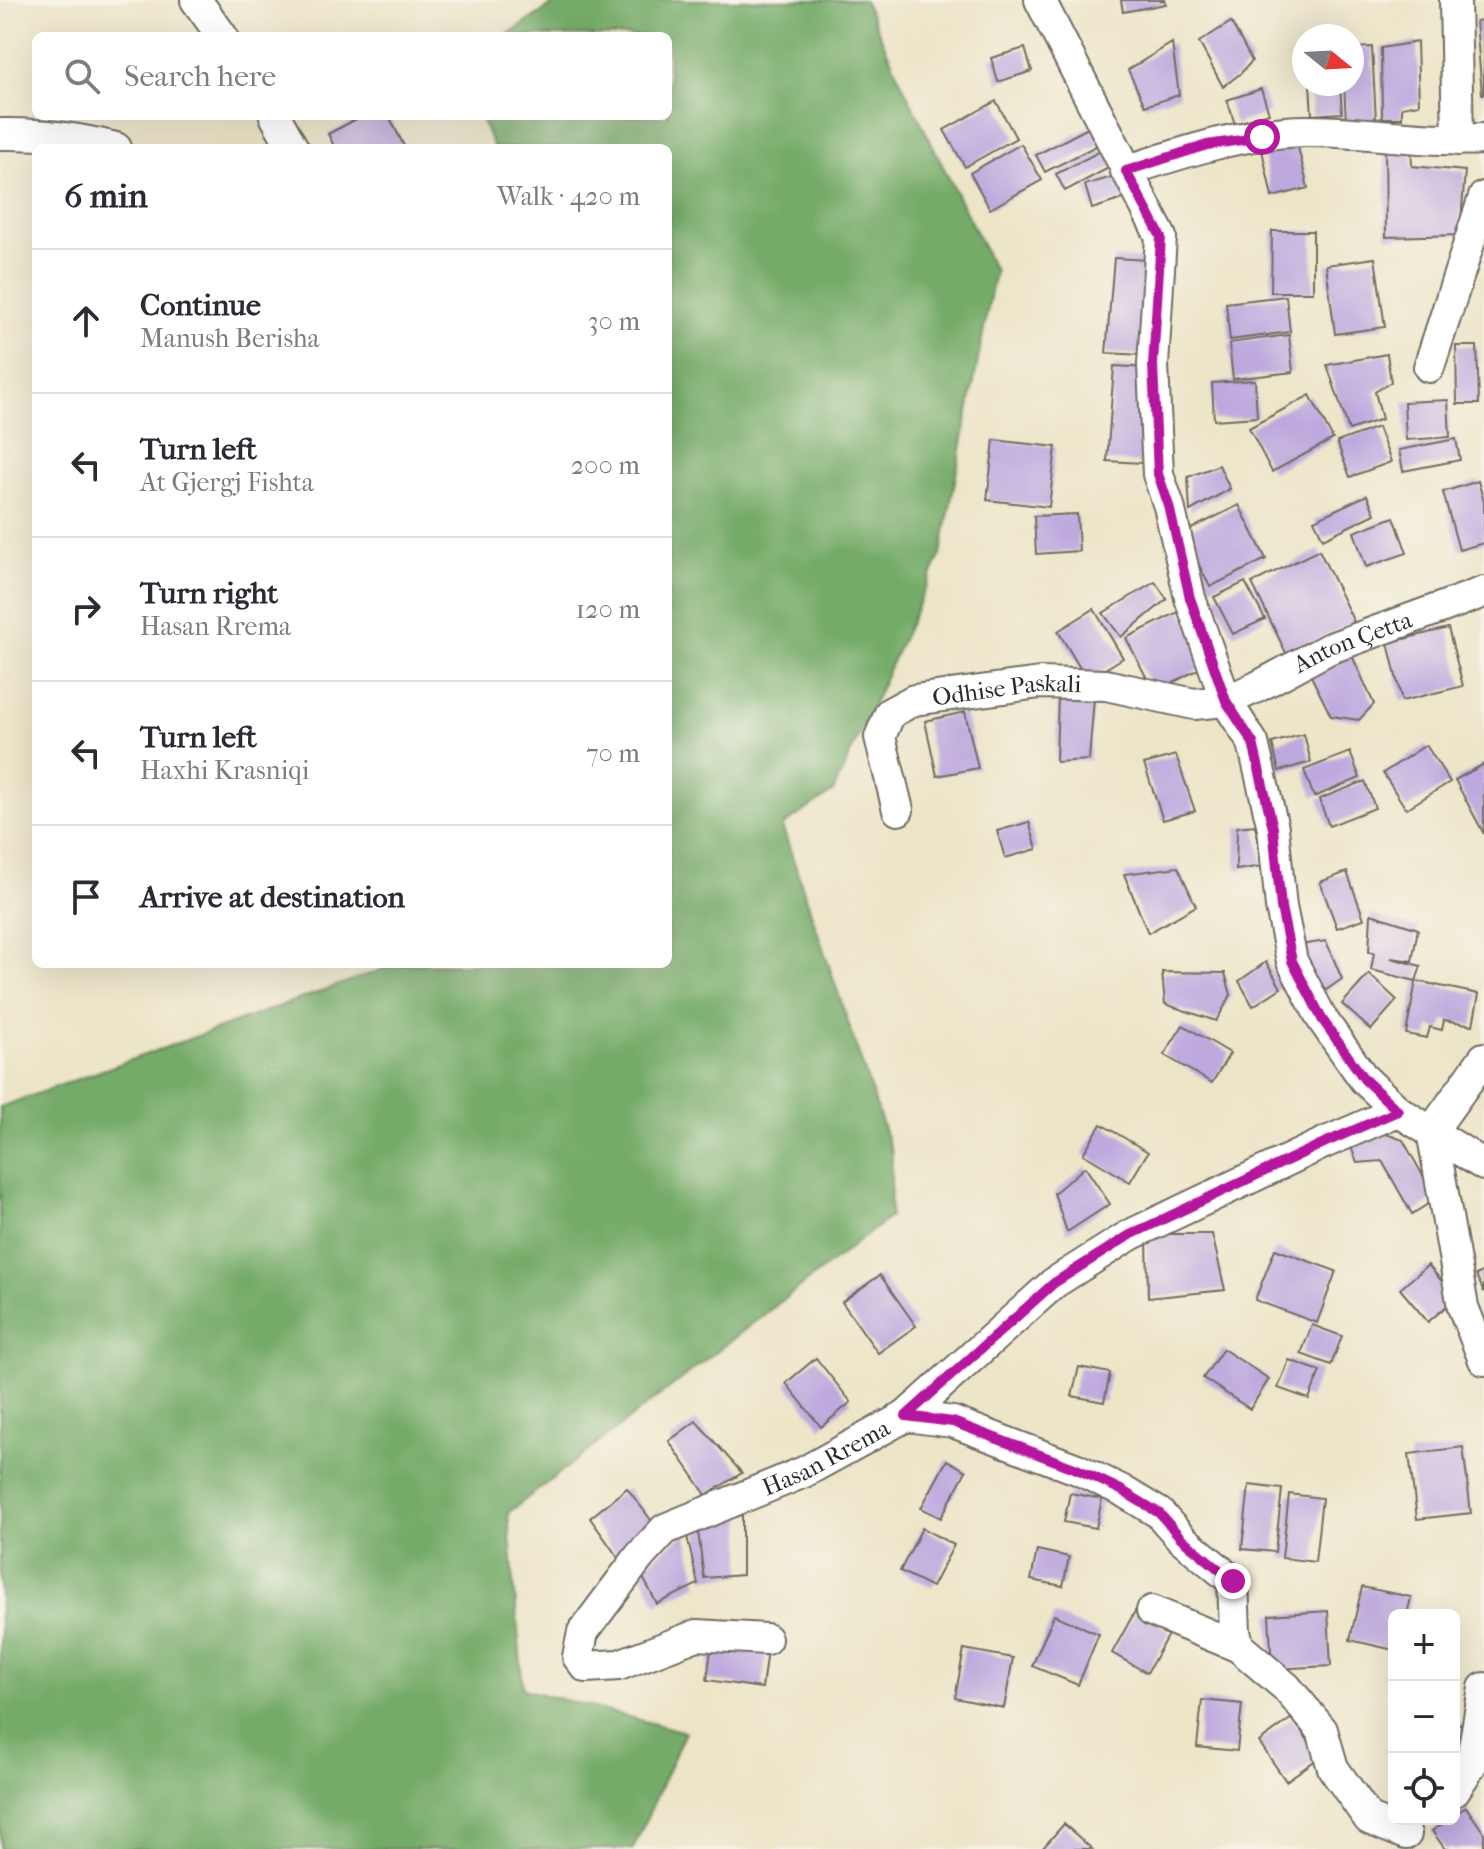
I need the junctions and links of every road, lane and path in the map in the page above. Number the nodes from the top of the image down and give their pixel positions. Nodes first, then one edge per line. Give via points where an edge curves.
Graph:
1 (196, 0) edge
2 (1040, 0) edge
3 (1455, 0) edge
4 (219, 32) edge
5 (277, 120) edge
6 (0, 134) edge
7 (1471, 139) edge
8 (99, 144) edge
9 (291, 144) edge
10 (1126, 171) junction
11 (1484, 197) edge
12 (1429, 367) dead end
13 (1484, 592) edge
14 (1226, 701) junction
15 (898, 810) dead end
16 (1484, 1058) edge
17 (1398, 1111) junction
18 (1432, 1131) junction
19 (1484, 1165) edge
20 (1484, 1360) edge
21 (906, 1416) junction
22 (1152, 1611) dead end
23 (766, 1639) dead end
24 (1239, 1647) junction
25 (1483, 1698) edge
26 (1460, 1782) edge
27 (1412, 1834) edge

1 - 4 street
2 - 10 street
3 - 7 street
5 - 9 street
6 - 8 street via 70,137
7 - 10 street via 1302,131 1207,145
10 - 14 street via 1161,237 1153,365 1158,474 1190,598
11 - 12 street
13 - 14 street, Anton Çetta via 1328,649
14 - 15 street, Odhise Paskali via 1194,704 1106,685 1040,683 914,700 890,713 880,737
14 - 17 street via 1253,743 1273,828 1292,961 1322,1019 1364,1079
16 - 18 street
17 - 18 street
17 - 21 street, Hasan Rrema via 1130,1235 1054,1283
18 - 19 street
18 - 20 street via 1463,1307
21 - 23 street, Hasan Rrema via 804,1472 665,1529 583,1632 578,1657 586,1667 619,1665 697,1635
21 - 24 street via 953,1422 1023,1448 1121,1490 1159,1513 1233,1581
22 - 24 street
24 - 27 street via 1286,1687 1322,1730 1333,1768 1369,1819
25 - 26 street via 1471,1765

